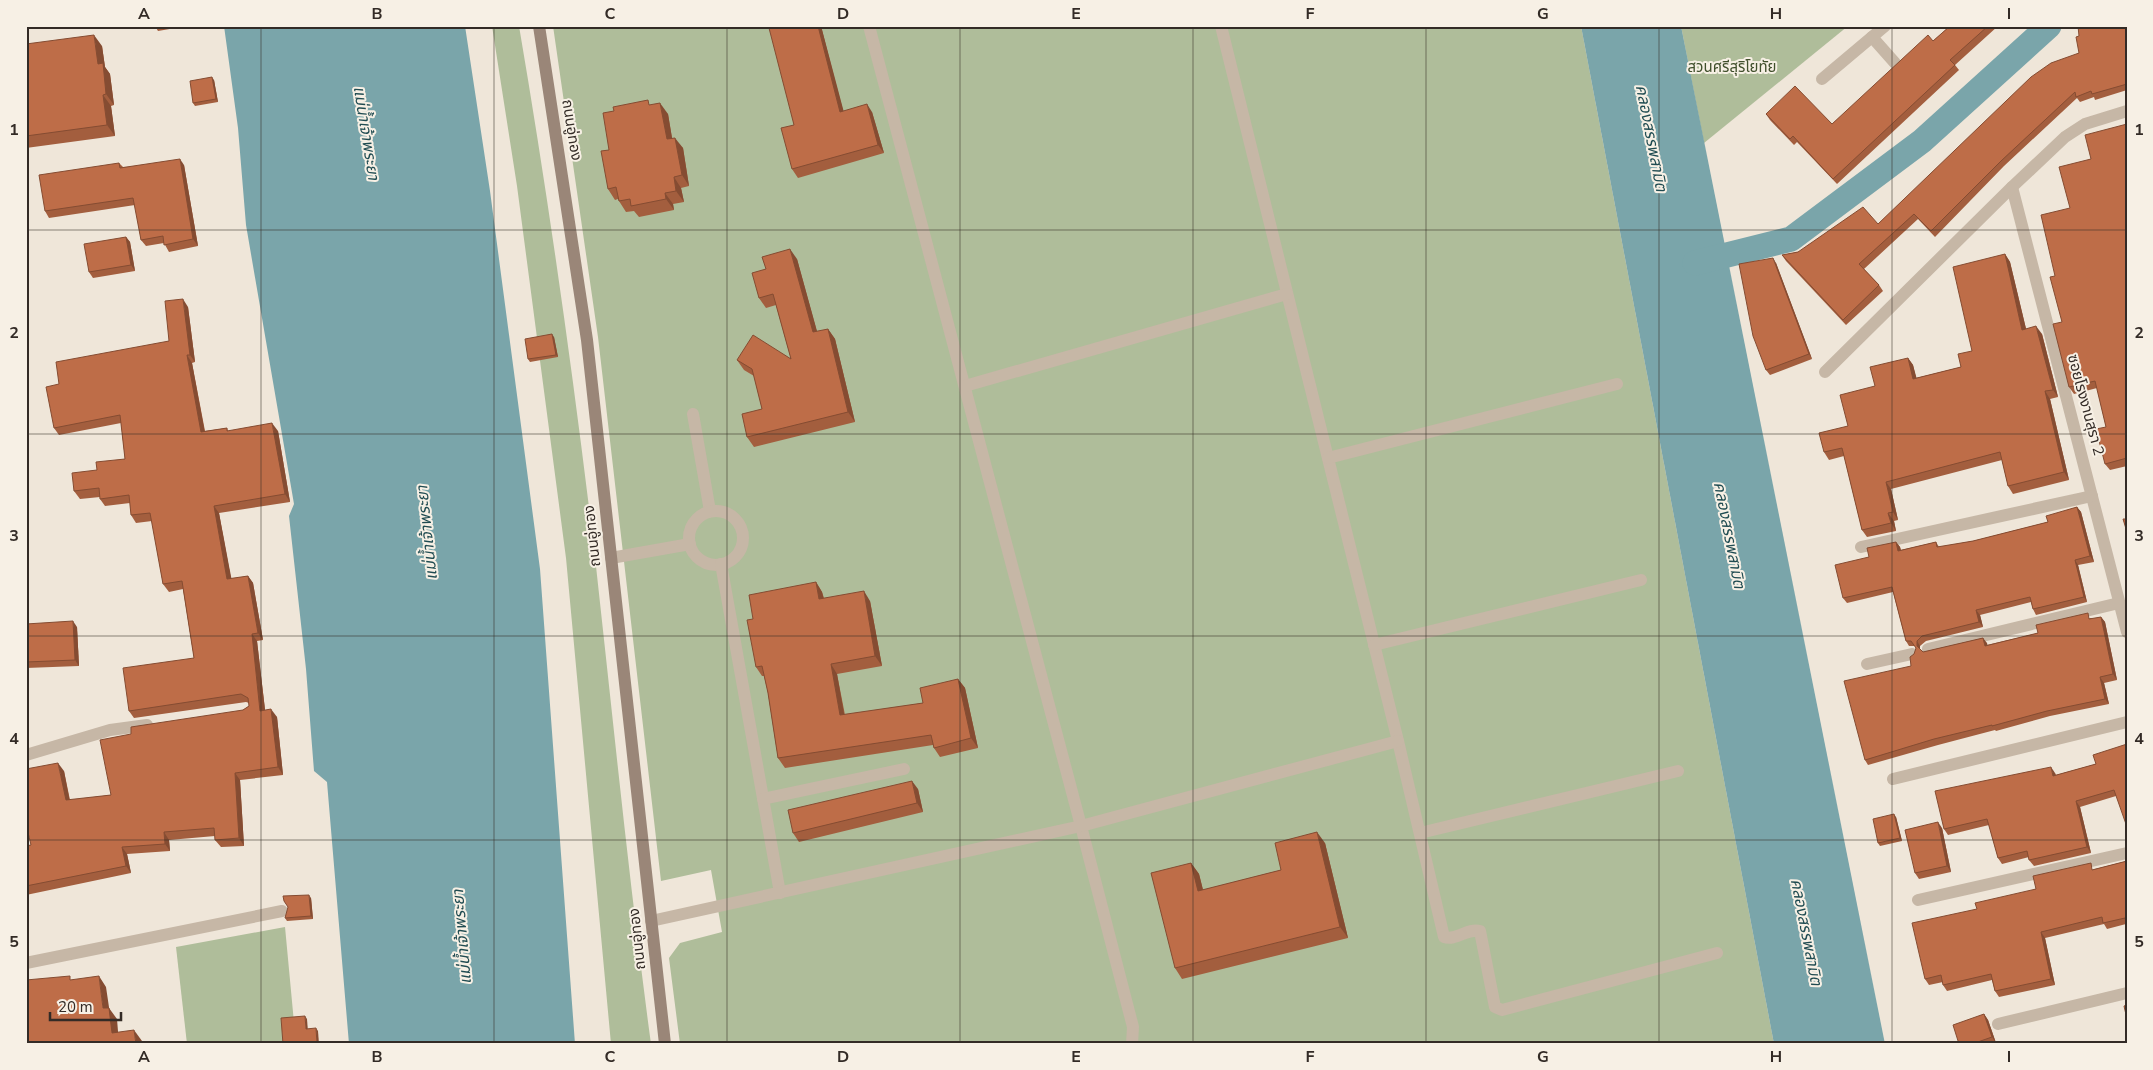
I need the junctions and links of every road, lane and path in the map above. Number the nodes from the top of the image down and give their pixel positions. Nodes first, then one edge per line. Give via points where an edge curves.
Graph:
1 (539, 26) edge
2 (869, 26) edge
3 (1221, 26) edge
4 (1884, 26) edge
5 (1872, 37) junction
6 (1895, 63) edge
7 (1822, 79) dead end
8 (2127, 111) edge
9 (2012, 187) junction
10 (1287, 294) junction
11 (1825, 372) dead end
12 (1617, 384) dead end
13 (965, 386) junction
14 (693, 414) dead end
15 (1328, 458) junction
16 (2092, 496) junction
17 (710, 511) junction
18 (690, 544) junction
19 (1861, 547) edge
20 (611, 558) junction
21 (721, 564) junction
22 (1641, 580) dead end
23 (2119, 603) junction
24 (2127, 632) edge
25 (1374, 645) junction
26 (1928, 650) edge
27 (1912, 654) edge
28 (1867, 664) dead end
29 (2127, 722) edge
30 (159, 723) edge
31 (1398, 741) junction
32 (26, 755) edge
33 (904, 769) dead end
34 (1678, 771) dead end
35 (1893, 778) dead end
36 (763, 798) junction
37 (1081, 826) junction
38 (1420, 833) junction
39 (2127, 853) edge
40 (780, 893) junction
41 (1918, 900) dead end
42 (282, 911) dead end
43 (651, 921) junction
44 (1717, 953) dead end
45 (26, 963) edge
46 (2127, 993) edge
47 (1998, 1024) dead end
48 (665, 1044) edge
49 (1132, 1044) edge

1 - 20 main road, ถนนอู่ทอง via 587,340
2 - 13 street
3 - 10 street
4 - 5 street
5 - 6 street
5 - 7 street
8 - 9 street via 2085,124 2064,137
9 - 11 street
9 - 16 street, ซอยโรงงานสุรา 2
10 - 13 street
10 - 15 street
12 - 15 street
13 - 37 street
14 - 17 street
15 - 25 street
16 - 19 street
16 - 23 street, ซอยโรงงานสุรา 2
17 - 18 street via 695,521 690,529
17 - 21 street via 729,514 741,528 743,537 737,554
18 - 20 street
18 - 21 street via 703,562
20 - 43 main road, ถนนอู่ทอง
21 - 36 street
22 - 25 street
23 - 24 street, ซอยโรงงานสุรา 2
23 - 26 street
25 - 31 street
27 - 28 street
29 - 35 street
30 - 32 street via 110,730
31 - 37 street
31 - 38 street
33 - 36 street
34 - 38 street
36 - 40 street
37 - 40 street
37 - 49 street via 1132,1027
38 - 44 street via 1444,937 1449,939 1480,931 1498,1010
39 - 41 street
40 - 43 street
42 - 45 street
43 - 48 main road, ถนนอู่ทอง
46 - 47 street

